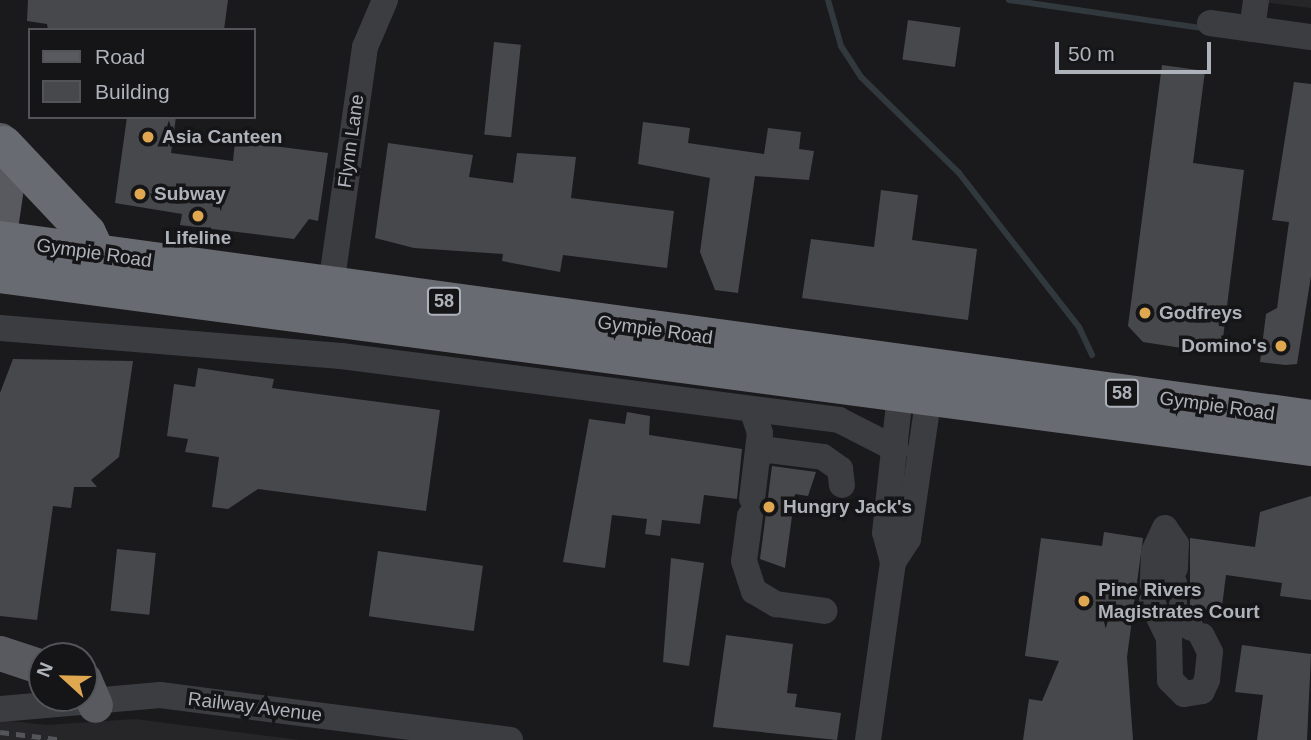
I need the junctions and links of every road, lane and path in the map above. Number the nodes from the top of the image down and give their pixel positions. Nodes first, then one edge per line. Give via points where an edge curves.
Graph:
1 (385, 0) edge
2 (1243, 0) edge
3 (1256, 0) edge
4 (1210, 23) dead end
5 (1246, 28) junction
6 (1311, 37) edge
7 (2, 143) edge
8 (0, 228) edge
9 (0, 240) edge
10 (97, 254) junction
11 (0, 274) edge
12 (331, 286) junction
13 (296, 313) junction
14 (0, 328) edge
15 (341, 356) junction
16 (755, 373) junction
17 (916, 381) junction
18 (704, 404) junction
19 (753, 411) junction
20 (1311, 419) edge
21 (1311, 447) edge
22 (896, 449) junction
23 (758, 454) junction
24 (842, 485) dead end
25 (893, 562) junction
26 (826, 603) dead end
27 (1196, 632) joint
28 (0, 653) edge
29 (28, 662) edge
30 (98, 692) edge
31 (28, 704) edge
32 (0, 709) edge
33 (510, 740) edge
34 (868, 740) edge

1 - 12 street, Flynn Lane via 365,47
2 - 5 street
3 - 5 street
4 - 5 street
5 - 6 street
7 - 8 main road via 8,187
7 - 10 highway via 87,233
9 - 10 highway, Gympie Road / 58
10 - 12 highway, Gympie Road / 58
11 - 13 highway, Gympie Road / 58
12 - 17 highway, Gympie Road / 58
13 - 15 street
13 - 16 highway, Gympie Road / 58
14 - 15 street
15 - 18 street
16 - 17 highway, Gympie Road / 58
16 - 18 street
17 - 20 highway, Gympie Road / 58
17 - 21 highway, Gympie Road / 58
17 - 22 street
17 - 25 street via 908,539
18 - 19 street
19 - 22 street via 854,424
19 - 23 street via 761,433
22 - 25 street via 885,533
23 - 24 street via 769,450 822,457 840,469
23 - 26 street via 748,583 776,604
25 - 34 street
27 - 27 street via 1210,652 1207,680 1202,691 1184,694 1170,681 1169,638 1152,603 1154,552 1165,528 1176,544 1174,612
28 - 29 main road
30 - 33 street, Railway Avenue via 190,698
31 - 32 street, Railway Avenue

